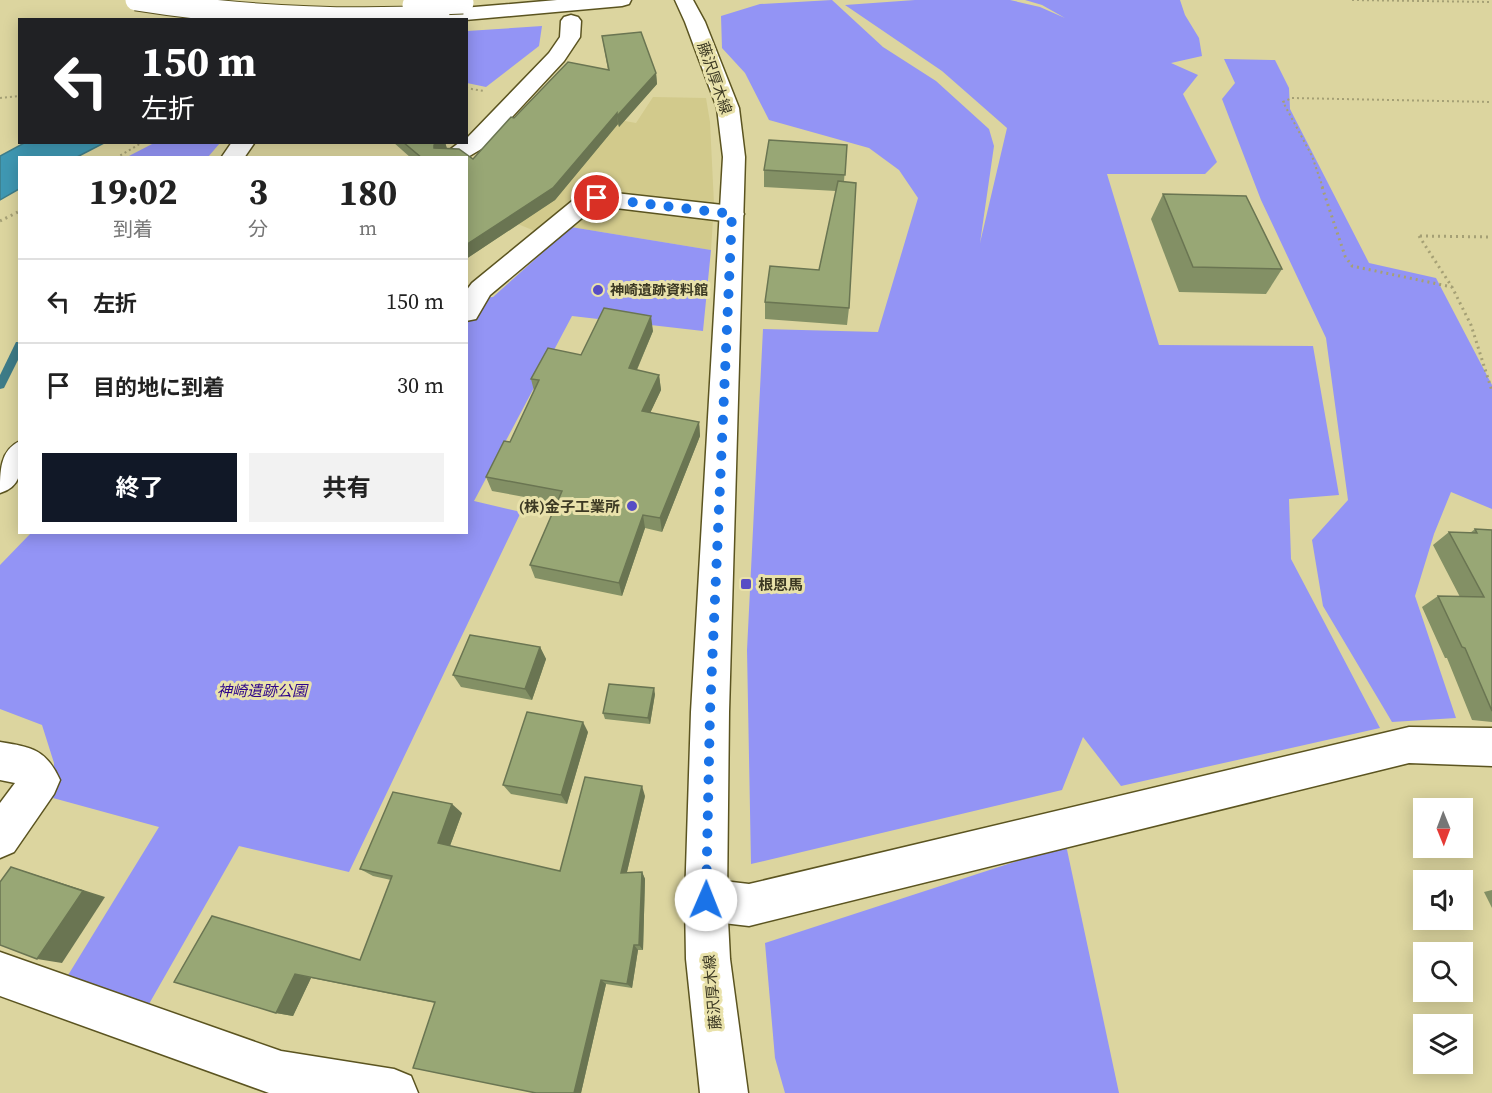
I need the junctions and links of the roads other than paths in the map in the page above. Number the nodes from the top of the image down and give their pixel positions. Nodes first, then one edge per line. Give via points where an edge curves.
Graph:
1 (135, 0) edge
2 (240, 0) edge
3 (494, 0) edge
4 (622, 0) edge
5 (684, 0) edge
6 (437, 8) edge
7 (316, 18) edge
8 (378, 18) edge
9 (404, 18) edge
10 (571, 21) dead end
11 (453, 156) edge
12 (732, 214) junction
13 (468, 309) edge
14 (18, 456) edge
15 (0, 481) edge
16 (1492, 747) edge
17 (0, 761) edge
18 (0, 838) edge
19 (706, 900) junction
20 (0, 975) edge
21 (394, 1093) edge
22 (724, 1093) edge

1 - 7 main road, bridge via 196,11
2 - 3 main road, bridge via 346,6
4 - 6 main road
5 - 12 main road, 藤沢厚木線 via 728,108 734,157
6 - 8 main road, bridge
6 - 9 main road
10 - 11 main road via 570,37 557,57 475,143
12 - 13 main road via 597,198 586,202 481,289
12 - 19 main road, 藤沢厚木線 via 710,712
14 - 15 main road
16 - 19 main road via 1409,745 749,905
17 - 18 main road via 28,766 40,780
19 - 22 main road, 藤沢厚木線 via 708,959
20 - 21 main road via 281,1074

